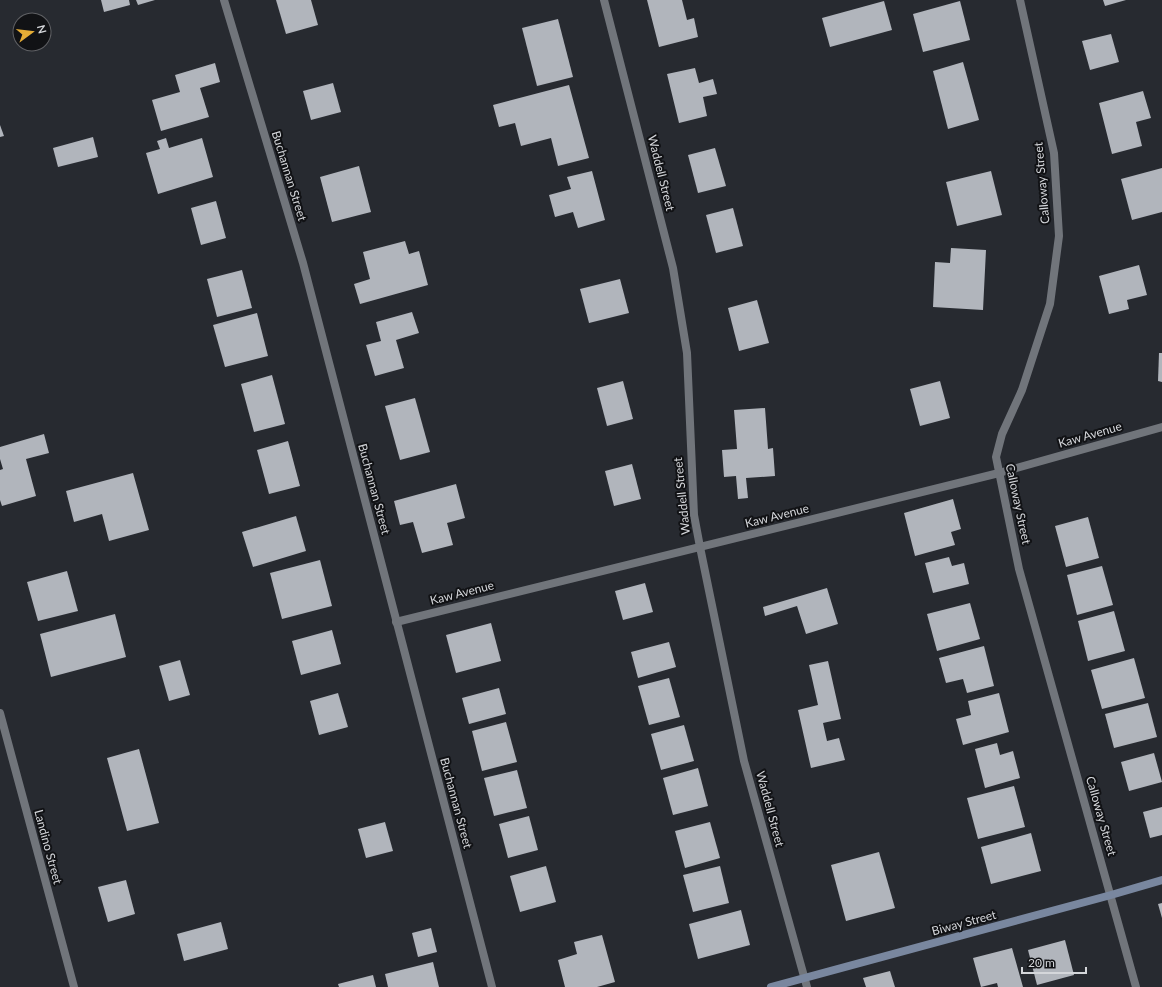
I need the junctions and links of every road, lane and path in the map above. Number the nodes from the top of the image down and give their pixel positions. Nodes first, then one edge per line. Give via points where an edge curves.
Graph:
1 (224, 0) edge
2 (604, 0) edge
3 (1020, 0) edge
4 (1162, 427) edge
5 (999, 473) junction
6 (700, 547) junction
7 (396, 622) junction
8 (0, 713) edge
9 (1162, 880) edge
10 (1111, 896) junction
11 (804, 978) junction
12 (74, 987) edge
13 (492, 987) edge
14 (771, 987) edge
15 (807, 987) edge
16 (1136, 987) edge

1 - 7 street, Buchannan Street via 303,263
2 - 6 street, Waddell Street via 674,276 687,353 694,515
3 - 5 street, Calloway Street via 1054,153 1059,236 1050,304 1022,390 1002,434 996,457
4 - 5 street, Kaw Avenue
5 - 6 street, Kaw Avenue
5 - 10 street, Calloway Street via 1019,569
6 - 7 street, Kaw Avenue
6 - 11 street, Waddell Street via 744,761
7 - 13 street, Buchannan Street
8 - 12 street, Landino Street
9 - 10 street, Biway Street
10 - 11 street, Biway Street
10 - 16 street, Calloway Street
11 - 14 street, Biway Street
11 - 15 street, Waddell Street

